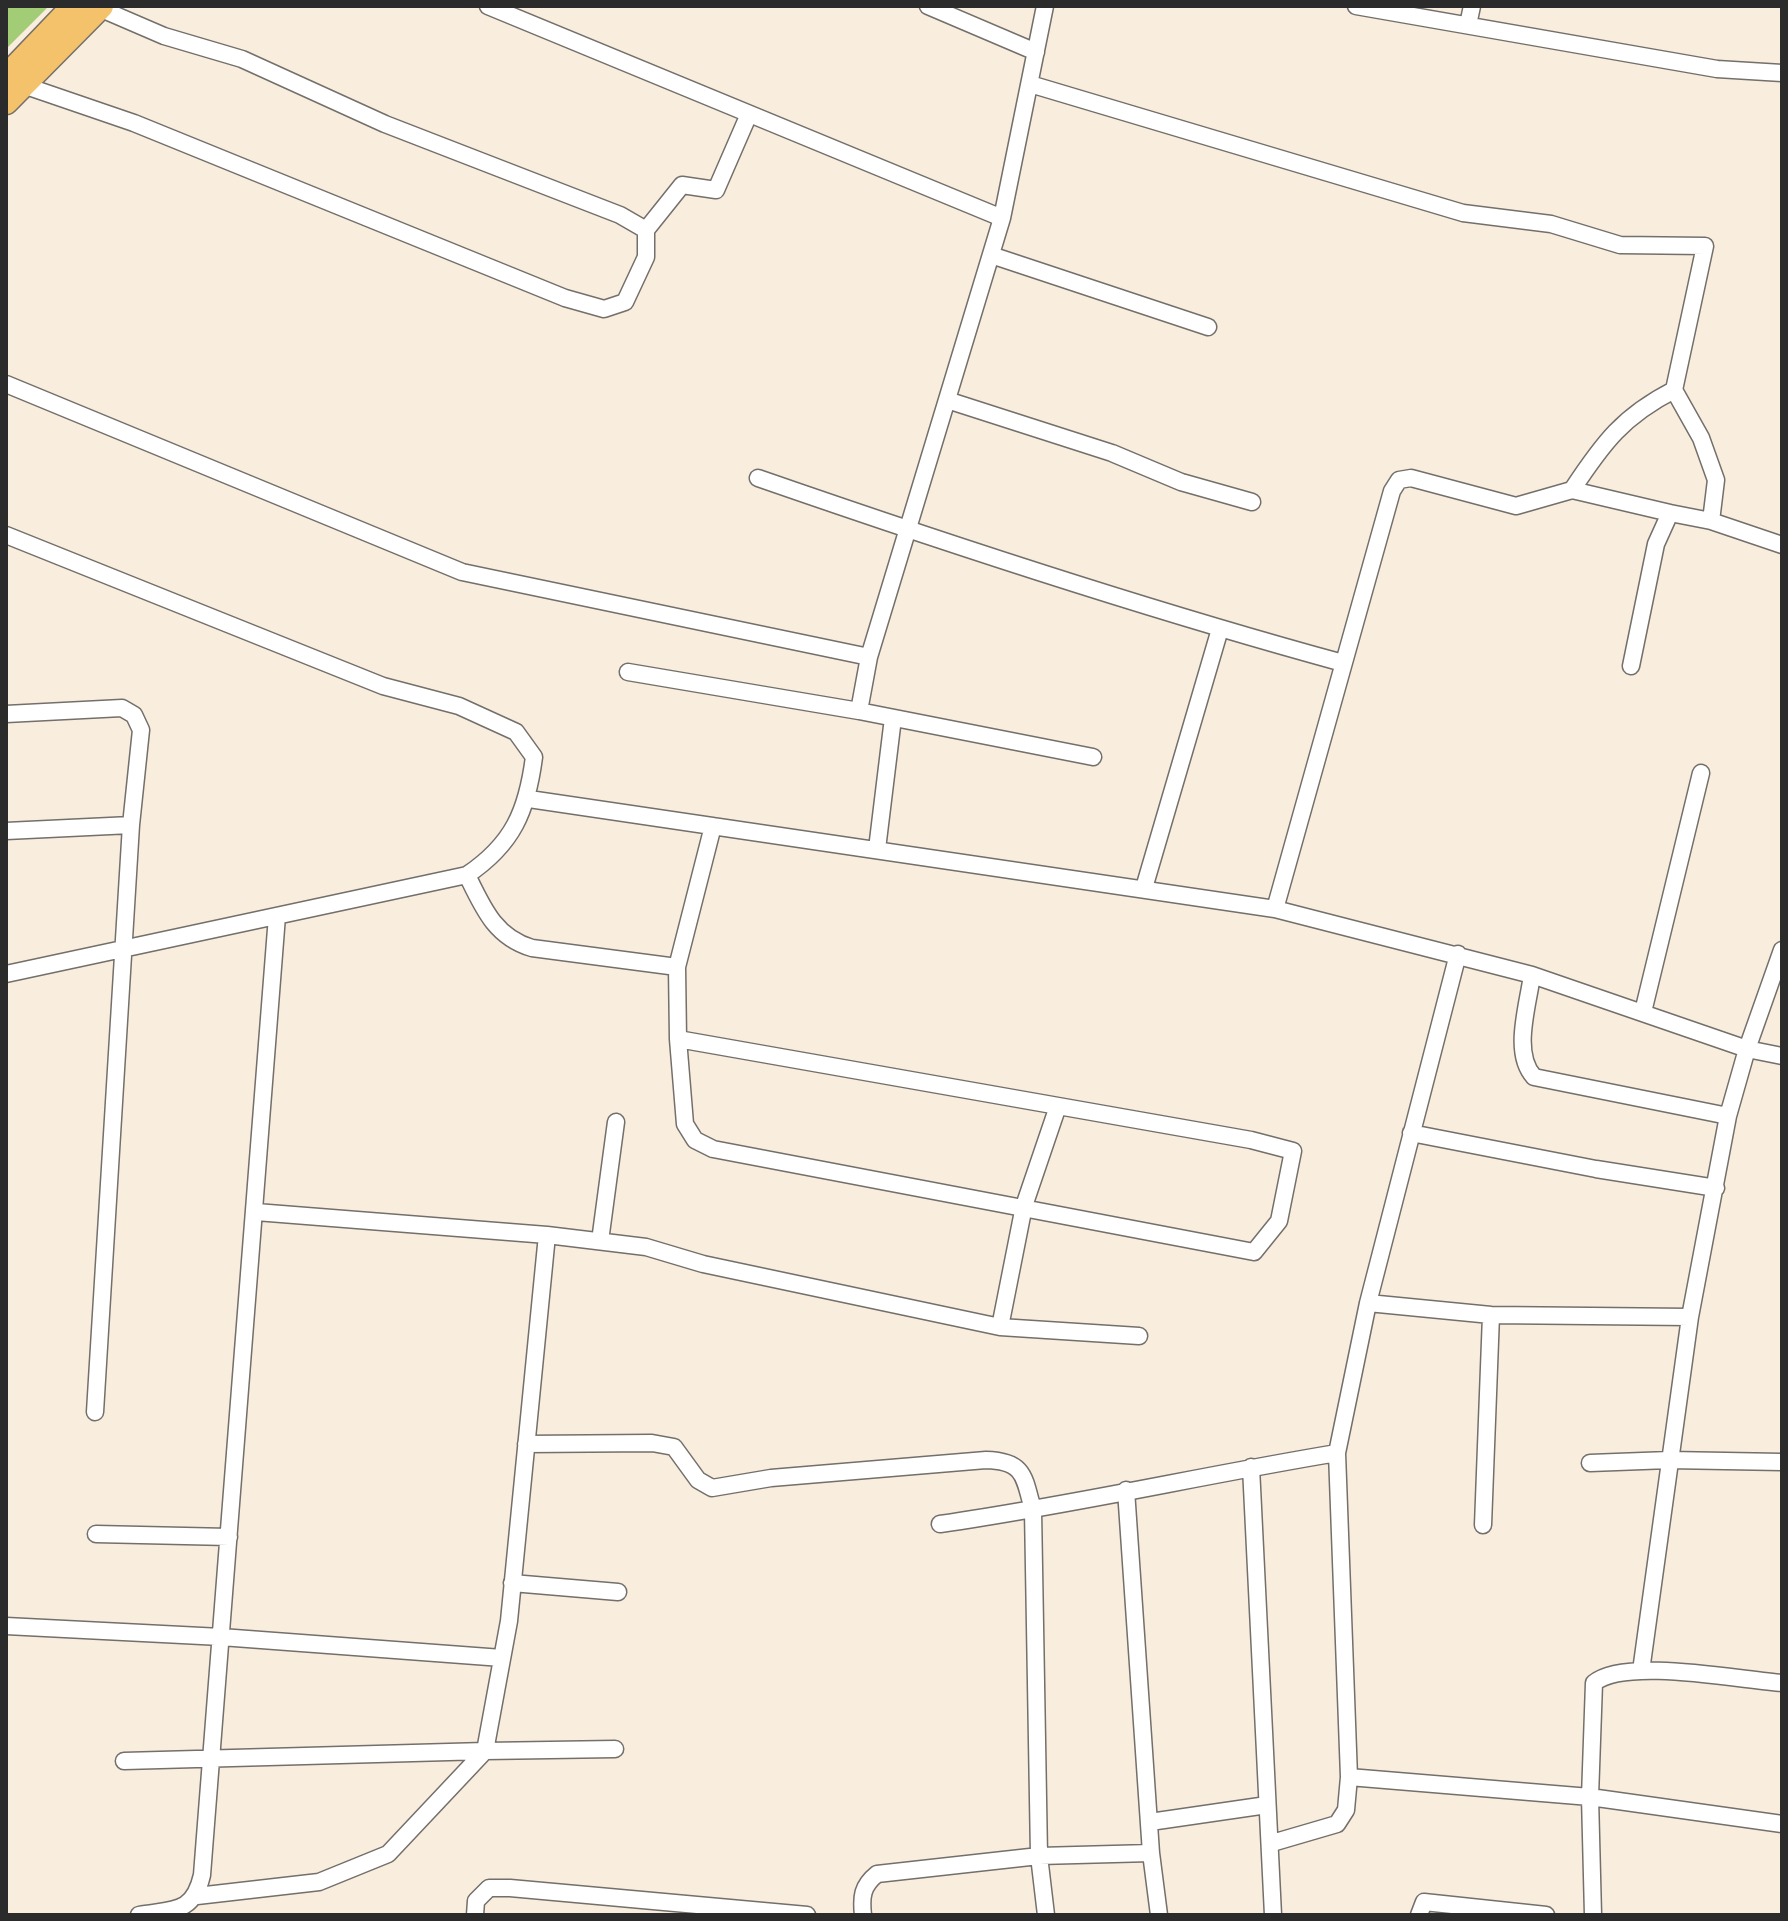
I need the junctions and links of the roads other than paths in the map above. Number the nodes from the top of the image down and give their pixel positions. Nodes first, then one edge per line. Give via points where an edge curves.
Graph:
1 (74, 6) edge
2 (488, 6) edge
3 (928, 6) edge
4 (1045, 6) edge
5 (1356, 6) edge
6 (1472, 6) edge
7 (100, 7) edge
8 (1468, 25) junction
9 (1036, 52) junction
10 (1782, 73) edge
11 (1030, 84) junction
12 (12, 88) edge
13 (749, 114) junction
14 (1002, 218) junction
15 (646, 230) junction
16 (991, 255) junction
17 (1208, 327) dead end
18 (6, 384) edge
19 (1674, 390) junction
20 (947, 400) junction
21 (758, 478) dead end
22 (1572, 490) junction
23 (1252, 502) dead end
24 (1670, 513) junction
25 (1711, 521) junction
26 (907, 530) junction
27 (6, 535) edge
28 (1782, 545) edge
29 (1220, 629) junction
30 (869, 657) junction
31 (1343, 663) junction
32 (1631, 666) dead end
33 (628, 672) dead end
34 (859, 711) junction
35 (6, 714) edge
36 (893, 718) junction
37 (1093, 757) dead end
38 (1701, 773) dead end
39 (529, 799) junction
40 (131, 825) junction
41 (713, 826) junction
42 (6, 831) edge
43 (877, 849) junction
44 (467, 875) junction
45 (1144, 888) junction
46 (1275, 909) junction
47 (277, 916) junction
48 (1782, 950) edge
49 (123, 951) junction
50 (1458, 954) junction
51 (677, 967) junction
52 (6, 974) edge
53 (1532, 975) junction
54 (1643, 1012) junction
55 (678, 1039) junction
56 (1747, 1049) junction
57 (1782, 1056) edge
58 (1058, 1106) junction
59 (1728, 1116) junction
60 (616, 1122) dead end
61 (1411, 1133) junction
62 (1716, 1188) junction
63 (1024, 1206) junction
64 (256, 1212) junction
65 (547, 1235) junction
66 (600, 1241) junction
67 (1368, 1303) junction
68 (1491, 1315) junction
69 (1690, 1317) junction
70 (1000, 1327) junction
71 (1139, 1336) dead end
72 (95, 1412) dead end
73 (526, 1444) junction
74 (1337, 1453) junction
75 (1669, 1460) junction
76 (1782, 1462) edge
77 (1590, 1463) dead end
78 (1251, 1467) junction
79 (1126, 1490) junction
80 (1033, 1510) junction
81 (940, 1524) dead end
82 (1483, 1525) dead end
83 (96, 1534) dead end
84 (229, 1537) junction
85 (512, 1583) junction
86 (618, 1592) dead end
87 (6, 1626) edge
88 (221, 1637) junction
89 (502, 1658) junction
90 (1641, 1671) junction
91 (1782, 1683) edge
92 (615, 1749) dead end
93 (485, 1751) junction
94 (211, 1758) junction
95 (124, 1761) dead end
96 (1349, 1777) junction
97 (1590, 1797) junction
98 (1267, 1805) junction
99 (1150, 1822) junction
100 (1782, 1824) edge
101 (1272, 1843) junction
102 (1151, 1853) junction
103 (1039, 1856) junction
104 (191, 1906) edge
105 (139, 1915) edge
106 (475, 1915) edge
107 (807, 1915) edge
108 (863, 1915) edge
109 (1046, 1915) edge
110 (1159, 1915) edge
111 (1273, 1915) edge
112 (1419, 1915) edge
113 (1546, 1915) edge
114 (1593, 1915) edge

1 - 12 main road
2 - 13 street
3 - 9 street
4 - 9 street
5 - 8 street
6 - 8 street
7 - 12 main road
7 - 15 street via 164,36 242,59 385,124 620,215
8 - 10 street via 1717,69
9 - 11 street
11 - 14 street
11 - 19 street via 1463,213 1551,224 1620,245 1705,246
12 - 15 street via 134,123 403,234 604,309 625,302 646,257
13 - 14 street
13 - 15 street via 716,190 682,185
14 - 16 street
16 - 17 street
16 - 20 street
18 - 30 street via 462,572
19 - 22 street via 1640,408 1599,449
19 - 25 street via 1701,438 1716,480
20 - 23 street
20 - 26 street
21 - 26 street
22 - 24 street
22 - 31 street via 1516,506 1411,478 1399,480
24 - 25 street
24 - 32 street via 1656,544
25 - 28 street
26 - 29 street
26 - 30 street
27 - 39 street via 383,686 459,706 516,732 534,757
29 - 31 street
29 - 45 street
30 - 34 street
31 - 46 street
33 - 34 street
34 - 36 street
35 - 40 street via 122,708 134,715 141,730
36 - 37 street
36 - 43 street
38 - 54 street
39 - 41 street
39 - 44 street via 496,856
40 - 42 street
40 - 49 street
41 - 43 street
41 - 51 street
43 - 45 street
44 - 47 street
44 - 51 street via 490,922 512,942
45 - 46 street
46 - 50 street
47 - 49 street
47 - 64 street
48 - 56 street
49 - 52 street
49 - 72 street
50 - 53 street
50 - 61 street
51 - 55 street
53 - 54 street
53 - 59 street via 1522,1049 1524,1066 1534,1077
54 - 56 street
55 - 58 street
55 - 63 street via 685,1124 695,1140 713,1149
56 - 57 street
56 - 59 street
58 - 63 street
58 - 63 street via 1293,1151 1279,1221 1254,1252
59 - 62 street
60 - 66 street
61 - 62 street
61 - 67 street
62 - 69 street
63 - 70 street
64 - 65 street
64 - 84 street
65 - 66 street
65 - 73 street
66 - 70 street
67 - 68 street
67 - 74 street
68 - 69 street
68 - 82 street
69 - 75 street
70 - 71 street
73 - 80 street via 674,1447 698,1480 712,1488 771,1478 1007,1461 1023,1473
73 - 85 street
74 - 78 street
74 - 96 street
75 - 76 street
75 - 77 street
75 - 90 street
78 - 79 street
78 - 98 street
79 - 80 street
79 - 99 street
80 - 81 street
80 - 103 street
83 - 84 street
84 - 88 street
85 - 86 street
85 - 89 street
87 - 88 street
88 - 89 street
88 - 94 street
89 - 93 street
90 - 91 street
90 - 97 street via 1605,1674 1594,1683
92 - 93 street
93 - 94 street
93 - 104 street via 388,1854 319,1882
94 - 95 street
94 - 104 street
96 - 97 street
96 - 101 street via 1346,1810 1337,1824
97 - 100 street
97 - 114 street
98 - 99 street
98 - 101 street
99 - 102 street
101 - 111 street
102 - 103 street
102 - 110 street
103 - 108 street via 877,1874 866,1883
103 - 109 street
104 - 105 street
106 - 107 street via 476,1901 489,1888 510,1888
112 - 113 street via 1424,1902

